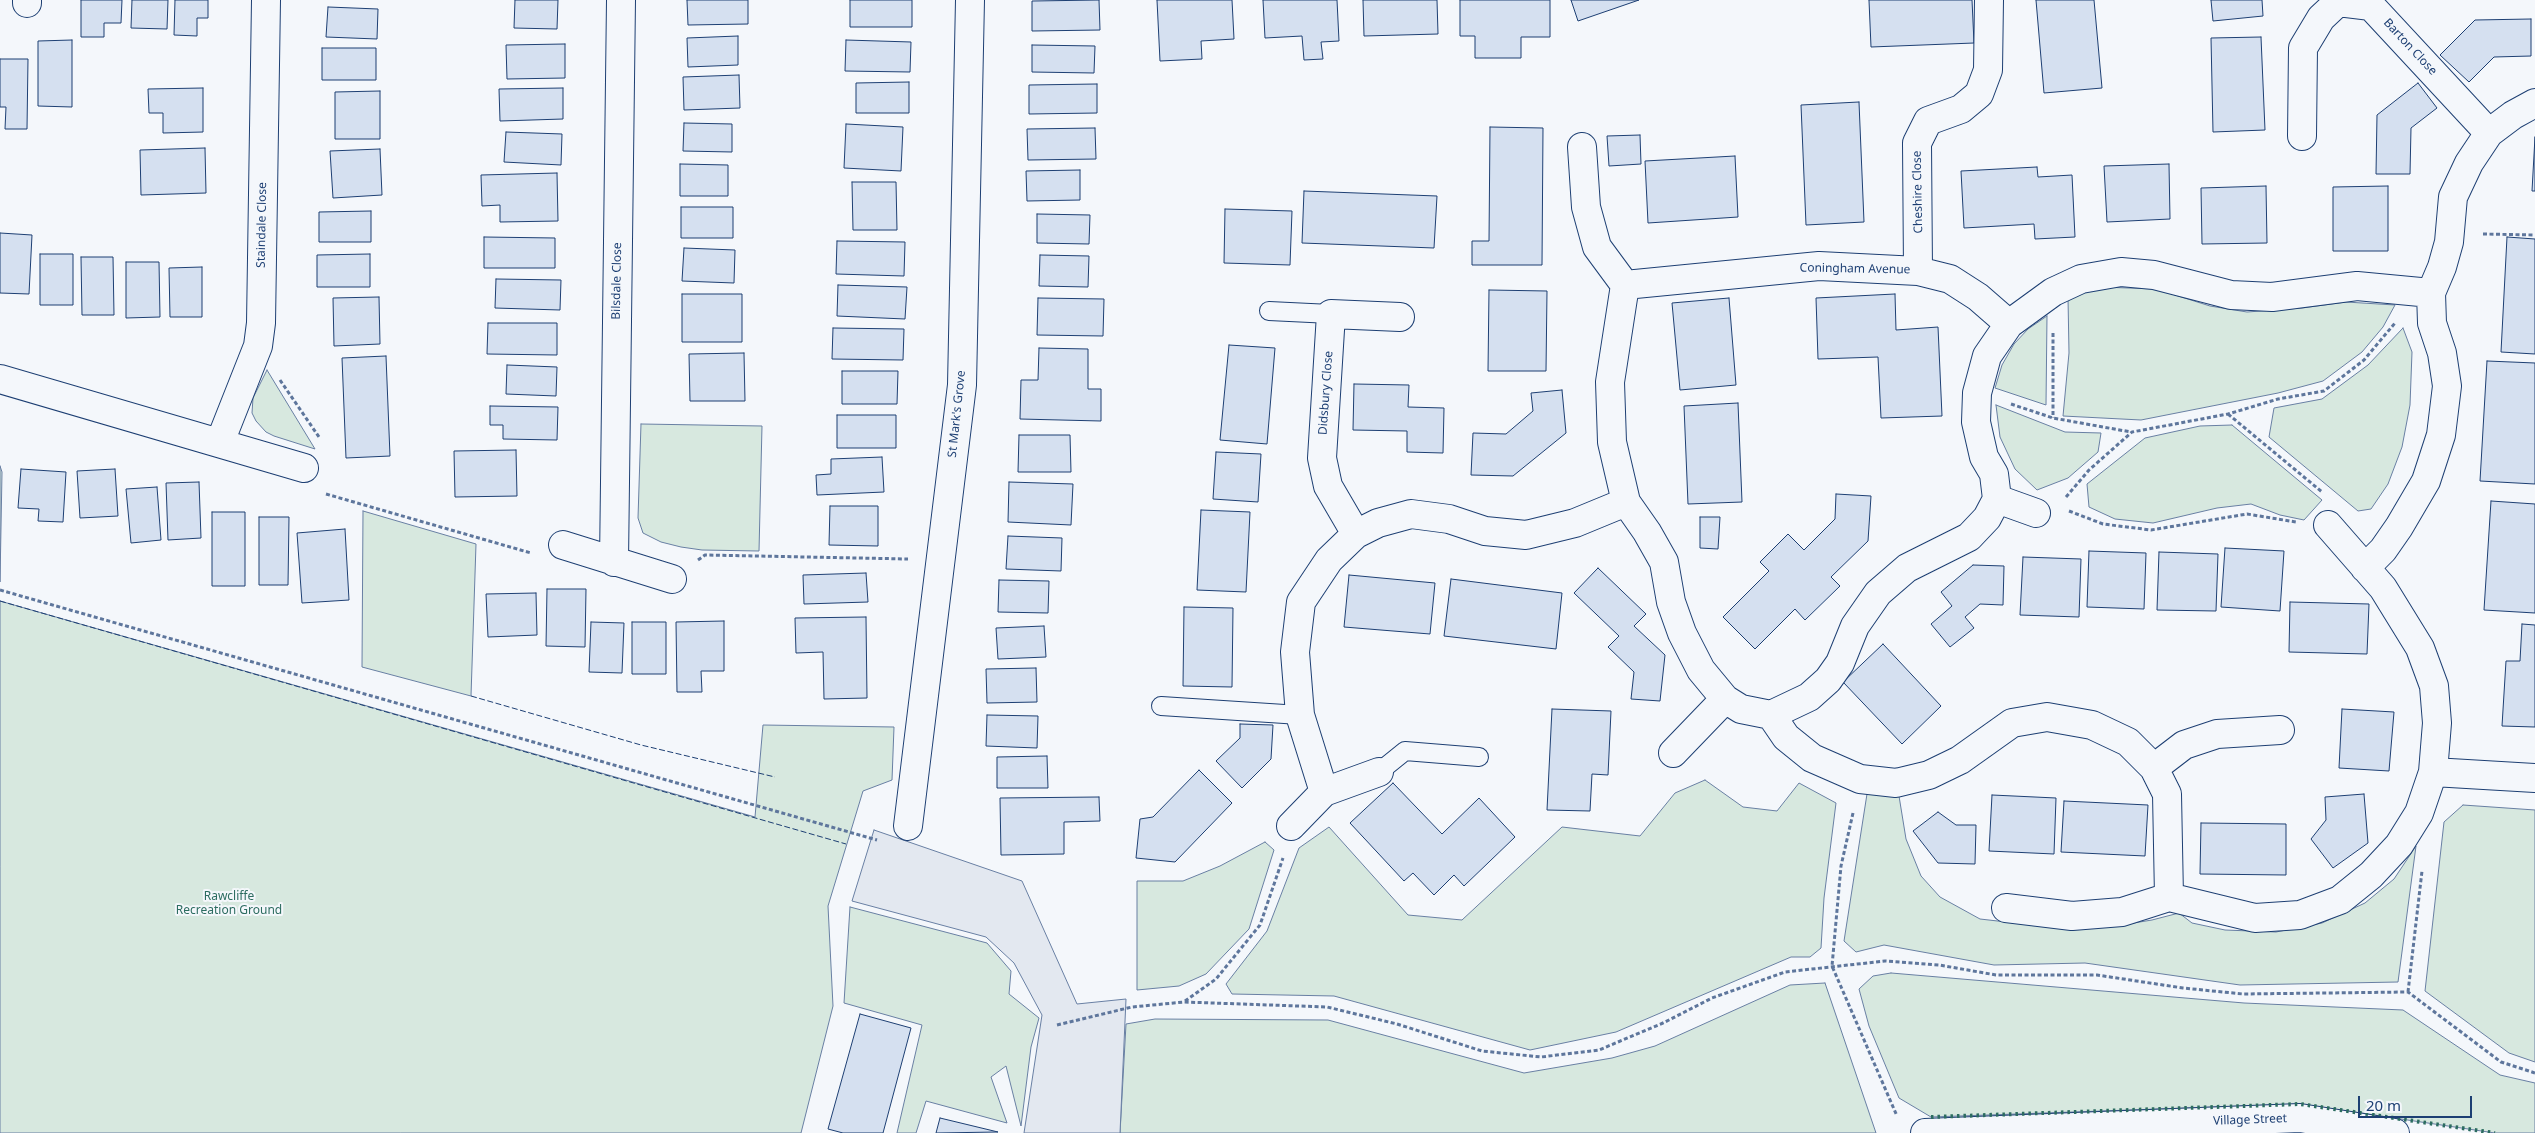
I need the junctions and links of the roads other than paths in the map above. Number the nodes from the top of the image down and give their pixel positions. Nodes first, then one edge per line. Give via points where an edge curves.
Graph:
1 (266, 0) edge
2 (621, 0) edge
3 (970, 0) edge
4 (1989, 0) edge
5 (2338, 1) edge
6 (2535, 103) edge
7 (2489, 133) junction
8 (2302, 136) dead end
9 (1582, 147) dead end
10 (1918, 271) junction
11 (1624, 285) junction
12 (2430, 293) junction
13 (1269, 312) dead end
14 (1331, 314) junction
15 (1400, 317) dead end
16 (2010, 324) junction
17 (0, 379) edge
18 (220, 442) junction
19 (304, 468) road end
20 (1997, 499) junction
21 (1626, 502) junction
22 (2047, 510) road end
23 (2328, 525) road end
24 (1356, 534) junction
25 (562, 545) road end
26 (614, 562) junction
27 (2366, 568) junction
28 (672, 579) road end
29 (1726, 698) junction
30 (1161, 706) dead end
31 (1771, 714) junction
32 (1300, 715) junction
33 (2280, 730) dead end
34 (1673, 753) dead end
35 (1478, 757) dead end
36 (2154, 768) junction
37 (1379, 772) joint
38 (2433, 772) junction
39 (2535, 778) edge
40 (1324, 792) junction
41 (908, 826) dead end
42 (1291, 826) road end
43 (2169, 897) junction
44 (2006, 908) dead end
45 (2299, 1125) edge
46 (1925, 1133) edge
47 (2395, 1133) edge

1 - 18 street, Staindale Close via 261,323 258,346
2 - 26 street, Bilsdale Close
3 - 41 street, St Mark's Grove via 962,385
4 - 10 street, Cheshire Close via 1988,70 1979,94 1961,109 1928,121 1917,143
5 - 7 street, Barton Close via 2371,6
5 - 8 street, Barton Close via 2320,18 2303,48
6 - 7 street via 2513,114
7 - 12 street via 2452,197 2450,233 2442,267
9 - 11 street via 1586,207 1597,247
10 - 11 street, Coningham Avenue via 1819,266
10 - 16 street, Coningham Avenue via 1950,279
11 - 21 street via 1610,382 1612,442
12 - 16 street via 2357,286 2272,297 2231,295 2154,275 2121,272 2081,279 2053,292
12 - 27 street via 2432,323 2442,353 2447,386 2441,435 2426,481 2399,528
13 - 14 lane
14 - 15 street
14 - 24 street, Didsbury Close via 1322,458 1328,486
16 - 20 street via 1987,356 1977,393 1976,422 1984,457 1994,474
17 - 18 street
18 - 19 street
20 - 22 street
20 - 31 street via 1987,518 1969,537 1907,568 1878,593 1854,626 1840,663 1828,680 1809,697
21 - 24 street via 1575,523 1526,535 1486,531 1449,519 1411,514 1378,523
21 - 29 street via 1664,562 1671,602 1682,633 1701,670
23 - 27 street
24 - 32 street via 1329,560 1302,602 1295,652
25 - 26 street
26 - 28 street
27 - 38 street via 2383,588 2420,648 2434,686 2437,724
29 - 31 street via 1741,709
29 - 34 street
30 - 32 lane
31 - 36 street via 1786,737 1812,758 1860,779 1896,783 1929,775 1960,760 2012,723 2047,718 2092,725 2107,732 2128,742
32 - 40 street
33 - 36 street via 2217,734 2184,745
35 - 37 lane via 1405,751
36 - 43 street via 2167,794
37 - 40 street
38 - 39 street
38 - 43 street via 2419,813 2399,845 2371,875 2340,900 2300,915 2255,918
40 - 42 street
43 - 44 street via 2122,912 2072,916
45 - 46 street, Village Street
45 - 47 street, Village Street

